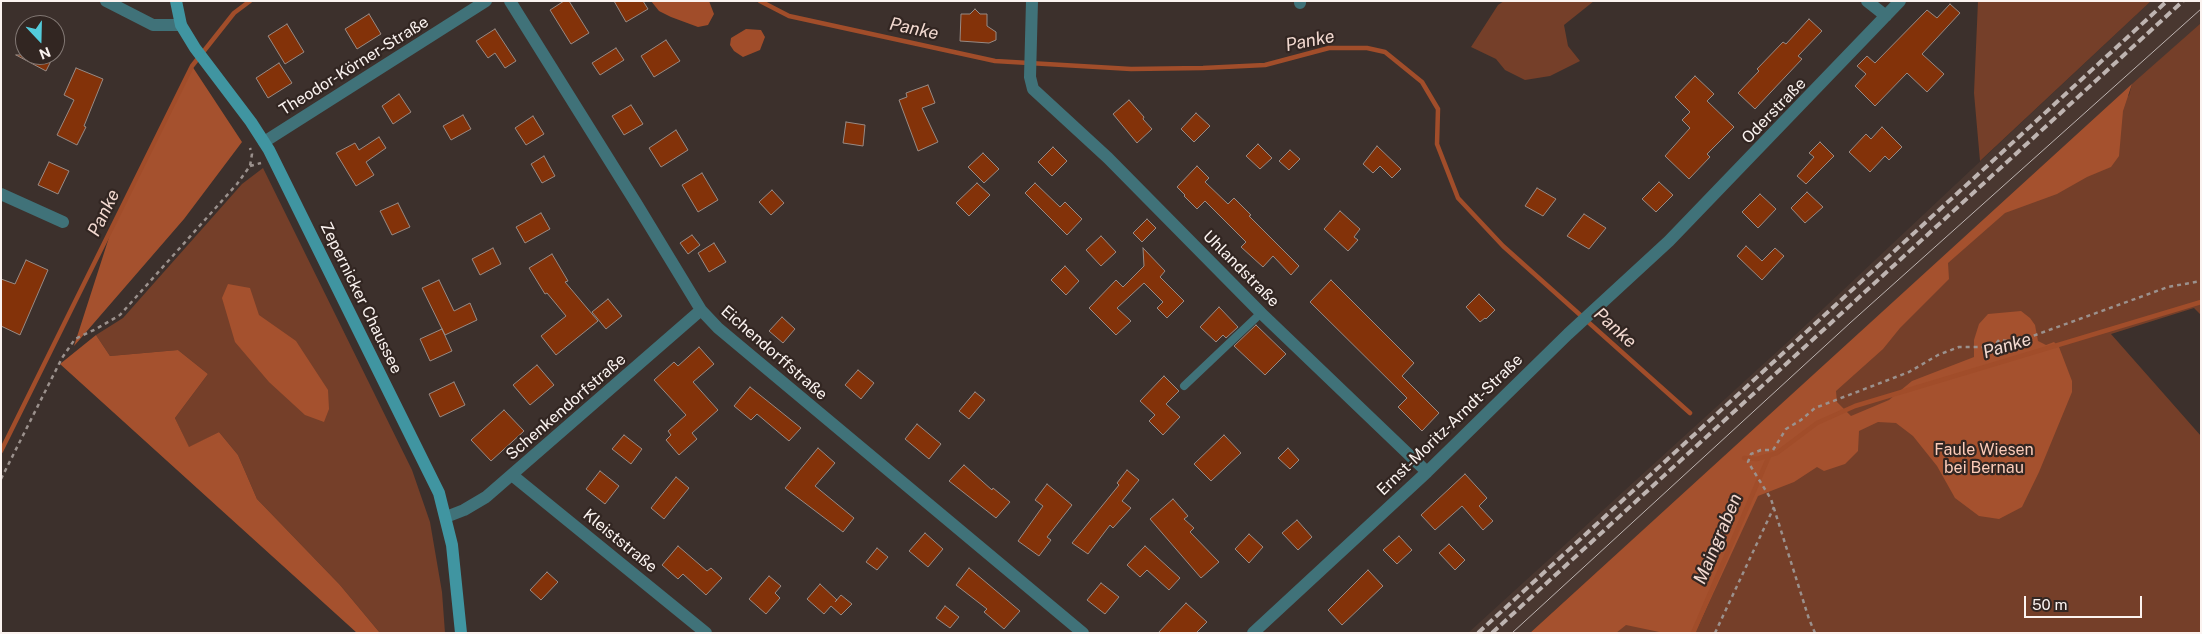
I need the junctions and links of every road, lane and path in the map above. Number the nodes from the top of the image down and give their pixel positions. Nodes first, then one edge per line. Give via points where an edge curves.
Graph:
1 (106, 1) edge
2 (176, 1) edge
3 (486, 1) edge
4 (510, 1) edge
5 (1032, 1) edge
6 (1868, 1) edge
7 (1900, 1) edge
8 (1886, 16) junction
9 (181, 26) junction
10 (264, 142) junction
11 (250, 150) dead end
12 (1, 194) edge
13 (63, 222) dead end
14 (1669, 241) joint
15 (2201, 281) edge
16 (701, 310) junction
17 (1262, 313) junction
18 (1184, 386) dead end
19 (1427, 472) junction
20 (512, 475) junction
21 (1, 479) edge
22 (1774, 507) junction
23 (446, 517) junction
24 (461, 633) edge
25 (706, 633) edge
26 (1082, 633) edge
27 (1253, 633) edge
28 (1715, 633) edge
29 (1815, 633) edge

1 - 9 street via 153,25
2 - 9 main road, Zepernicker Chaussee
3 - 10 street, Theodor-Körner-Straße
4 - 16 street, Eichendorffstraße
5 - 17 street, Uhlandstraße via 1032,83
6 - 8 street
7 - 8 street, Oderstraße
8 - 14 street, Oderstraße
9 - 10 main road, Zepernicker Chaussee
10 - 23 main road, Zepernicker Chaussee via 439,493
11 - 21 path via 250,166 237,184 120,315 75,339 62,358
12 - 13 street
14 - 19 street, Ernst-Moritz-Arndt-Straße
15 - 22 path via 2168,287 2016,342 1999,340 1995,346 1987,348 1959,347 1938,354 1908,372 1815,408 1786,429 1773,450 1751,454 1748,462
16 - 20 street, Schenkendorfstraße
16 - 26 street, Eichendorffstraße via 718,328
17 - 18 lane
17 - 19 street, Uhlandstraße
19 - 27 street, Ernst-Moritz-Arndt-Straße
20 - 23 street, Schenkendorfstraße via 486,497
20 - 25 street, Kleiststraße
22 - 28 path
22 - 29 path
23 - 24 main road, Zepernicker Chaussee via 456,572

